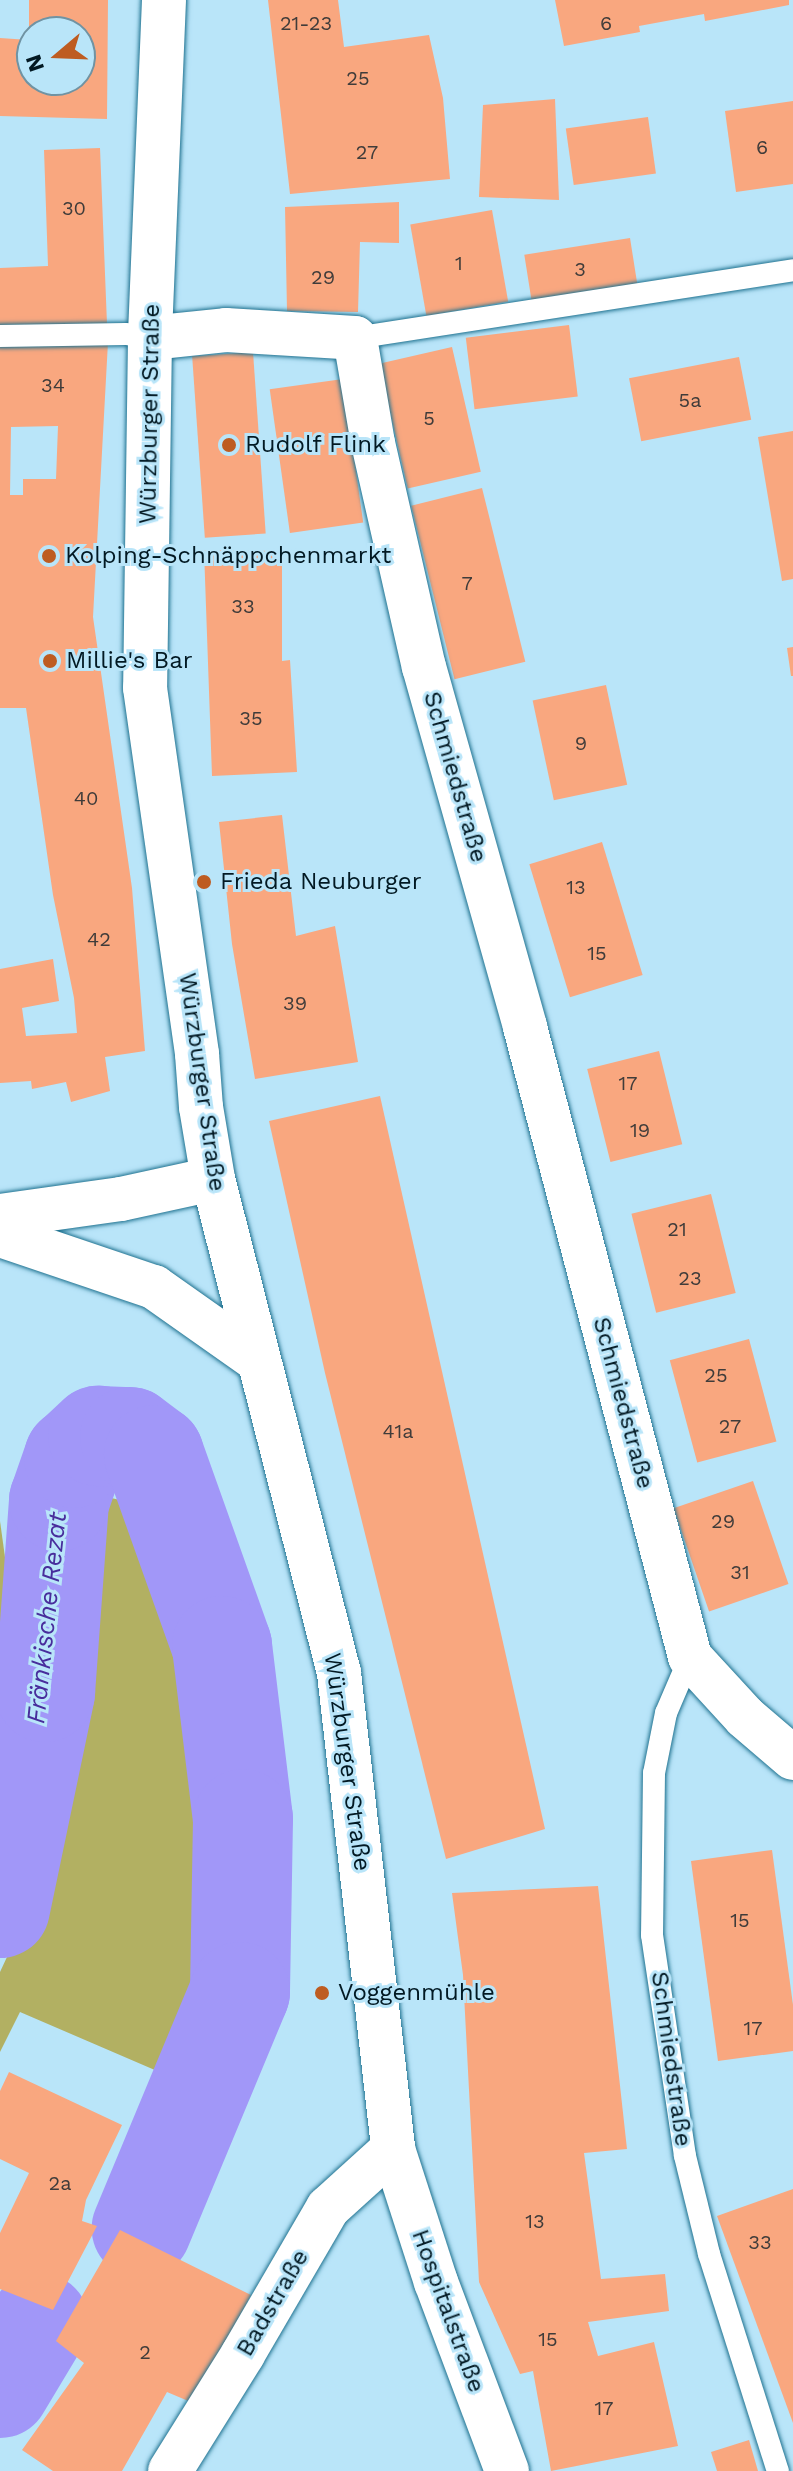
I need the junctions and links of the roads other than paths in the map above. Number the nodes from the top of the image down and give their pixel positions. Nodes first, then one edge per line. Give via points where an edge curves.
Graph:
1 (164, 0) edge
2 (793, 270) edge
3 (0, 336) edge
4 (150, 338) junction
5 (355, 338) junction
6 (213, 1179) junction
7 (0, 1216) edge
8 (0, 1235) edge
9 (259, 1361) junction
10 (690, 1657) junction
11 (793, 1758) edge
12 (393, 2149) junction
13 (170, 2471) edge
14 (507, 2471) edge
15 (778, 2471) edge

1 - 4 street, Würzburger Straße
2 - 5 lane
3 - 4 lane
4 - 5 street via 226,330
4 - 6 street, Würzburger Straße via 145,688
5 - 10 street, Schmiedstraße via 424,667 525,1027
6 - 7 street
6 - 9 street, Würzburger Straße
8 - 9 street via 154,1287
9 - 12 street, Würzburger Straße via 339,1673
10 - 11 street via 745,1717
10 - 15 lane, Schmiedstraße via 666,1713 654,1773 652,1935 685,2156 709,2254
12 - 13 street, Badstraße via 328,2208
12 - 14 street, Hospitalstraße

